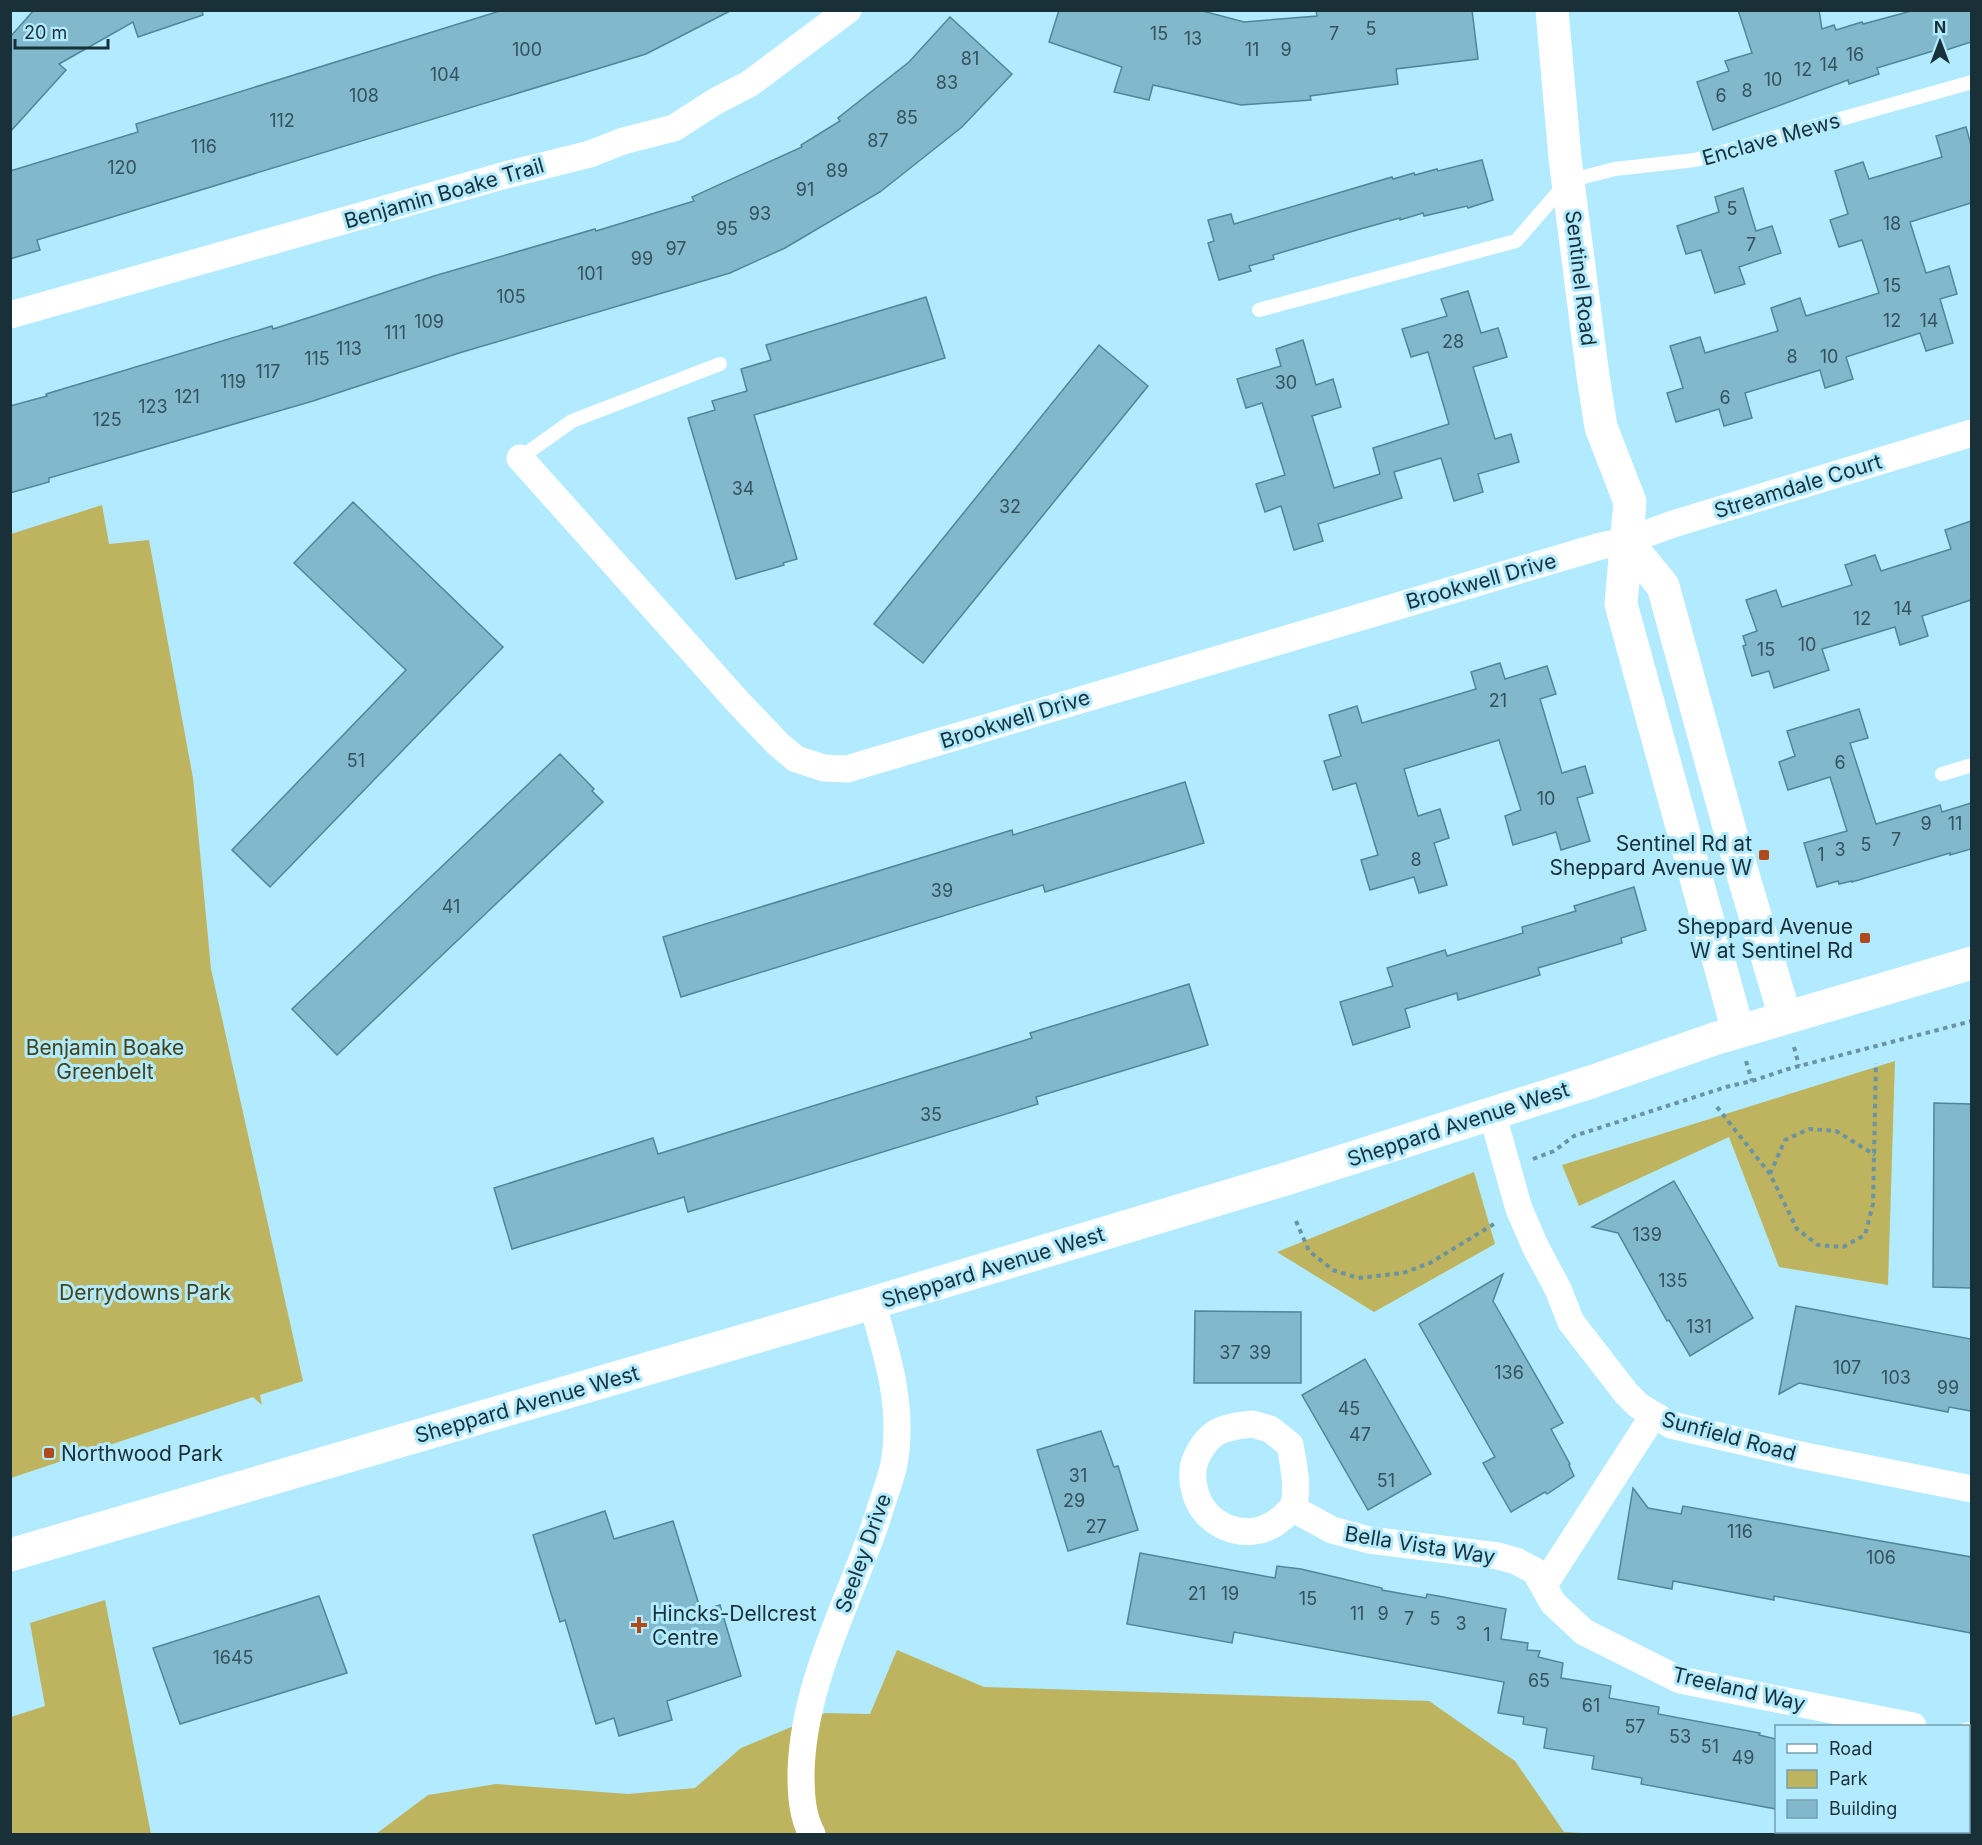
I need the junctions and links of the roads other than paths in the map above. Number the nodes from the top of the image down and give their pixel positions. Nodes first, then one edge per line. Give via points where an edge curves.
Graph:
1 (848, 10) edge
2 (1552, 10) edge
3 (1971, 82) edge
4 (1568, 181) junction
5 (1260, 310) dead end
6 (10, 315) edge
7 (720, 364) dead end
8 (1971, 433) edge
9 (520, 458) joint
10 (1626, 541) junction
11 (1971, 765) edge
12 (1942, 774) dead end
13 (1971, 963) edge
14 (1785, 1017) junction
15 (1738, 1031) junction
16 (1492, 1113) junction
17 (872, 1303) junction
18 (1653, 1416) junction
19 (1971, 1489) edge
20 (1292, 1508) dead end
21 (10, 1555) edge
22 (1544, 1585) junction
23 (1908, 1725) edge
24 (812, 1834) edge

1 - 6 street, Benjamin Boake Trail via 749,84 674,128
2 - 4 main road, Sentinel Road
3 - 4 lane, Enclave Mews via 1695,160 1615,169
4 - 5 lane via 1516,241
4 - 10 main road, Sentinel Road via 1601,427 1629,502
7 - 9 lane via 572,420
8 - 10 street, Streamdale Court
9 - 10 street, Brookwell Drive via 778,744 796,759 824,768 847,769 880,760 1229,654
10 - 14 main road via 1663,586
10 - 15 main road, Sentinel Road via 1621,604
11 - 12 lane
13 - 14 main road, Sheppard Avenue West
14 - 15 main road, Sheppard Avenue West
15 - 16 main road, Sheppard Avenue West
16 - 17 main road, Sheppard Avenue West
16 - 18 street, Sunfield Road via 1519,1209 1572,1322 1626,1393
17 - 21 main road, Sheppard Avenue West
17 - 24 street, Seeley Drive via 896,1400 894,1465 863,1561 822,1664 804,1736 801,1784 805,1821
18 - 19 street, Sunfield Road via 1671,1425 1805,1456
18 - 22 street
20 - 22 street, Bella Vista Way via 1332,1530 1369,1540 1516,1561 1535,1571
22 - 23 street, Treeland Way via 1552,1603 1584,1632 1680,1680

